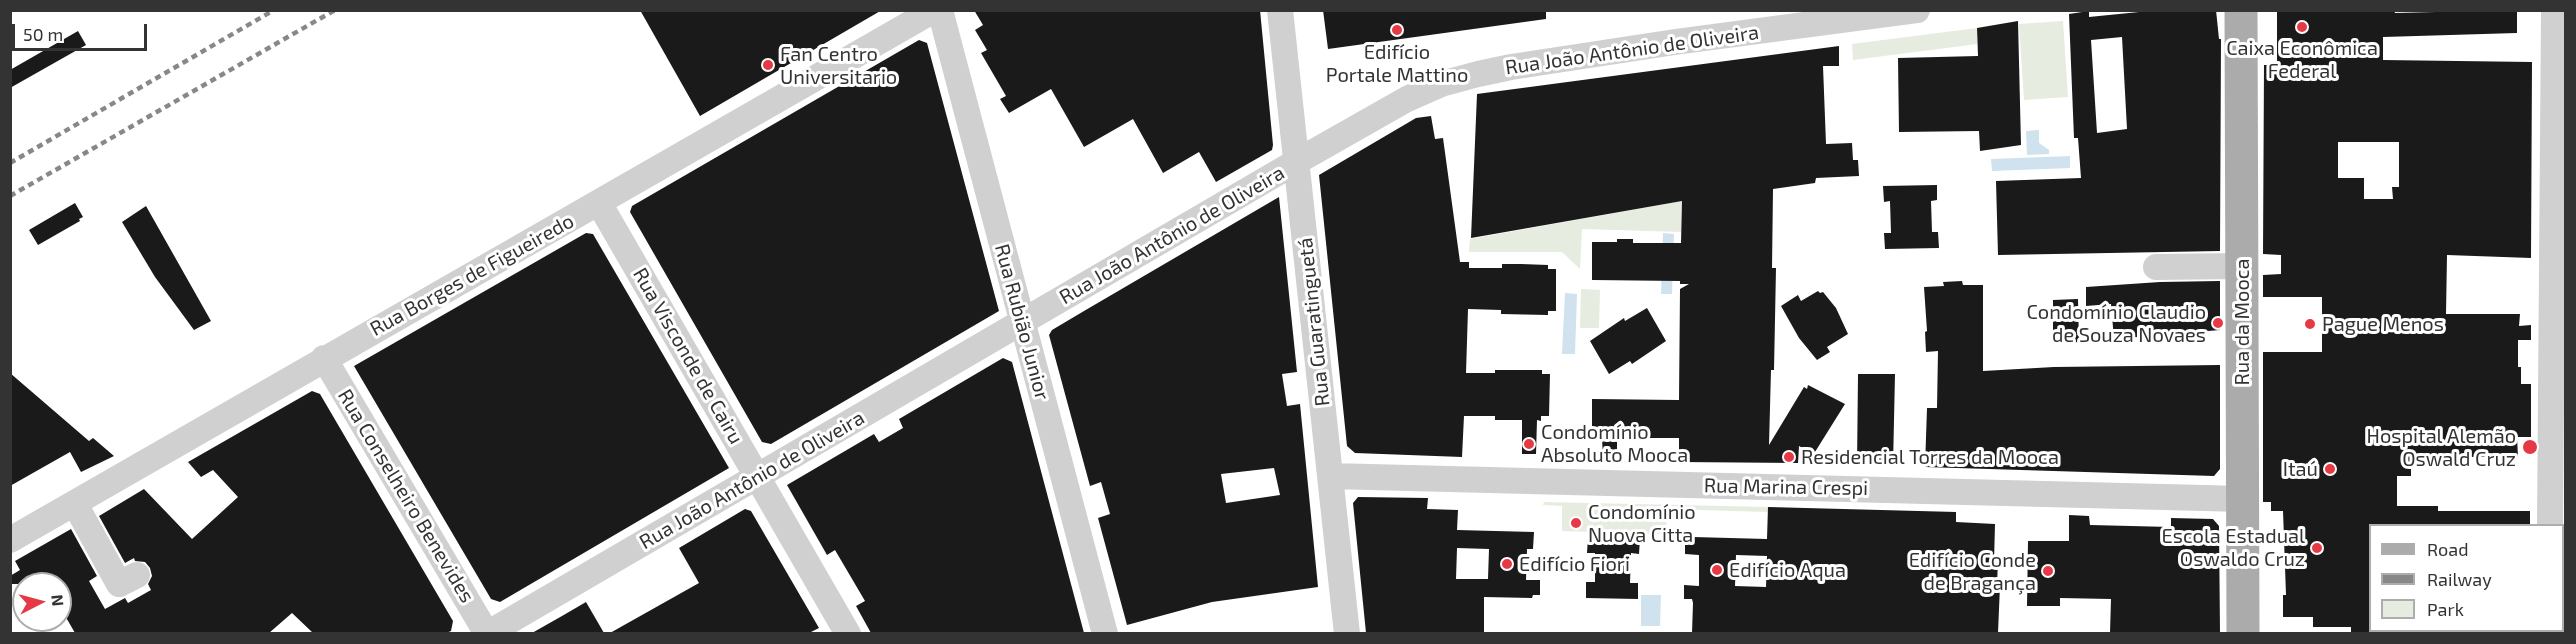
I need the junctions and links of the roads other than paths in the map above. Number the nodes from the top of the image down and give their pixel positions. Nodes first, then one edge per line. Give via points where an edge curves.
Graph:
1 (934, 10) edge
2 (940, 10) edge
3 (1280, 10) edge
4 (1917, 10) edge
5 (2241, 10) edge
6 (2554, 10) edge
7 (1296, 162) junction
8 (599, 203) junction
9 (2242, 266) junction
10 (2156, 267) dead end
11 (1023, 322) junction
12 (324, 358) junction
13 (1330, 476) junction
14 (758, 477) junction
15 (2243, 499) junction
16 (75, 504) junction
17 (2550, 524) edge
18 (10, 540) edge
19 (137, 575) dead end
20 (487, 633) edge
21 (848, 633) edge
22 (1105, 633) edge
23 (1347, 633) edge
24 (2242, 633) edge

1 - 8 street, Rua Borges de Figueiredo
2 - 11 street, Rua Rubião Junior
3 - 7 street, Rua Guaratinguetá
4 - 7 street, Rua João Antônio de Oliveira via 1675,42 1478,74 1440,84 1407,99
5 - 9 main road, Rua da Mooca
6 - 17 street
7 - 11 street, Rua João Antônio de Oliveira
7 - 13 street, Rua Guaratinguetá
8 - 12 street, Rua Borges de Figueiredo
8 - 14 street, Rua Visconde de Cairu
9 - 10 street
9 - 15 main road, Rua da Mooca
11 - 14 street, Rua João Antônio de Oliveira
11 - 22 street, Rua Rubião Junior
12 - 16 street, Rua Borges de Figueiredo
12 - 20 street, Rua Conselheiro Benevides
13 - 15 street, Rua Marina Crespi
13 - 23 street, Rua Guaratinguetá
14 - 20 street, Rua João Antônio de Oliveira
14 - 21 street, Rua Visconde de Cairu
15 - 24 main road, Rua da Mooca
16 - 18 street, Rua Borges de Figueiredo
16 - 19 street via 119,584

